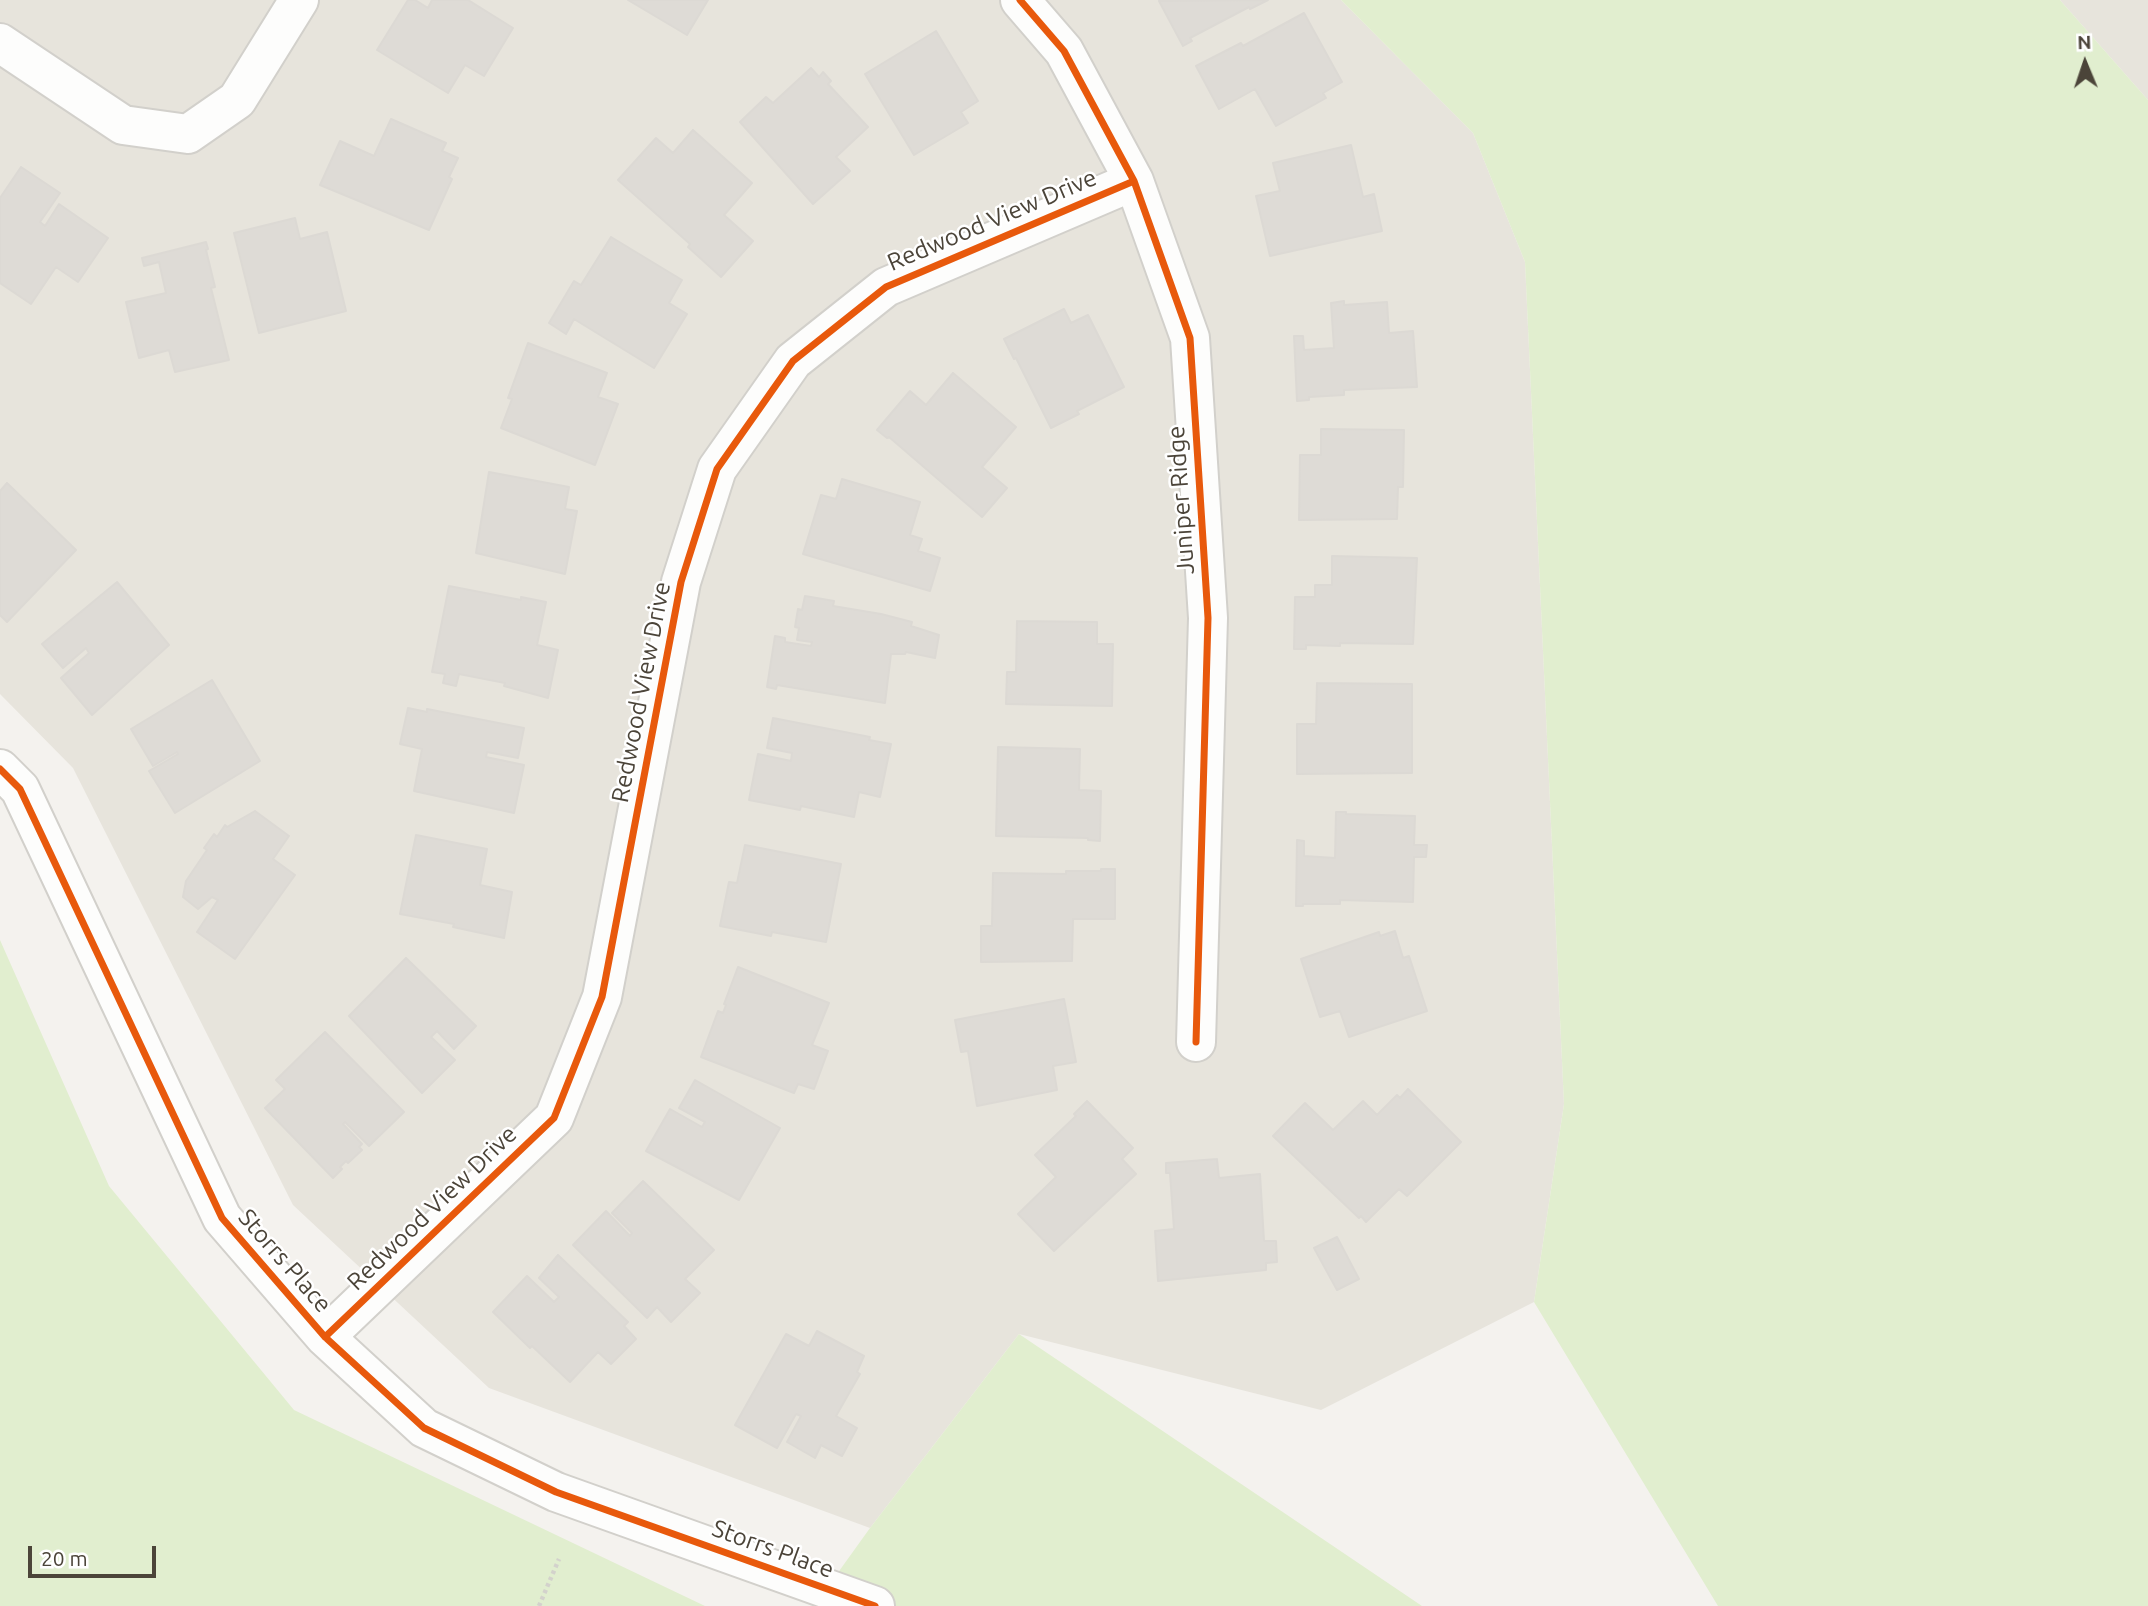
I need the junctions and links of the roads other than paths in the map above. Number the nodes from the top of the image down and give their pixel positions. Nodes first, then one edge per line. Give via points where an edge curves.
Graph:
1 (299, 0) edge
2 (1020, 0) edge
3 (0, 43) edge
4 (1133, 180) junction
5 (0, 769) edge
6 (1196, 1042) dead end
7 (325, 1337) junction
8 (875, 1606) edge

1 - 3 street via 237,100 188,134 123,125
2 - 4 street, Juniper Ridge via 1064,51
4 - 6 street, Juniper Ridge via 1190,338 1208,618
4 - 7 street, Redwood View Drive via 886,287 793,361 716,469 681,582 602,997 554,1118
5 - 7 street, Storrs Place via 20,789 222,1218
7 - 8 street, Storrs Place via 424,1428 556,1492

